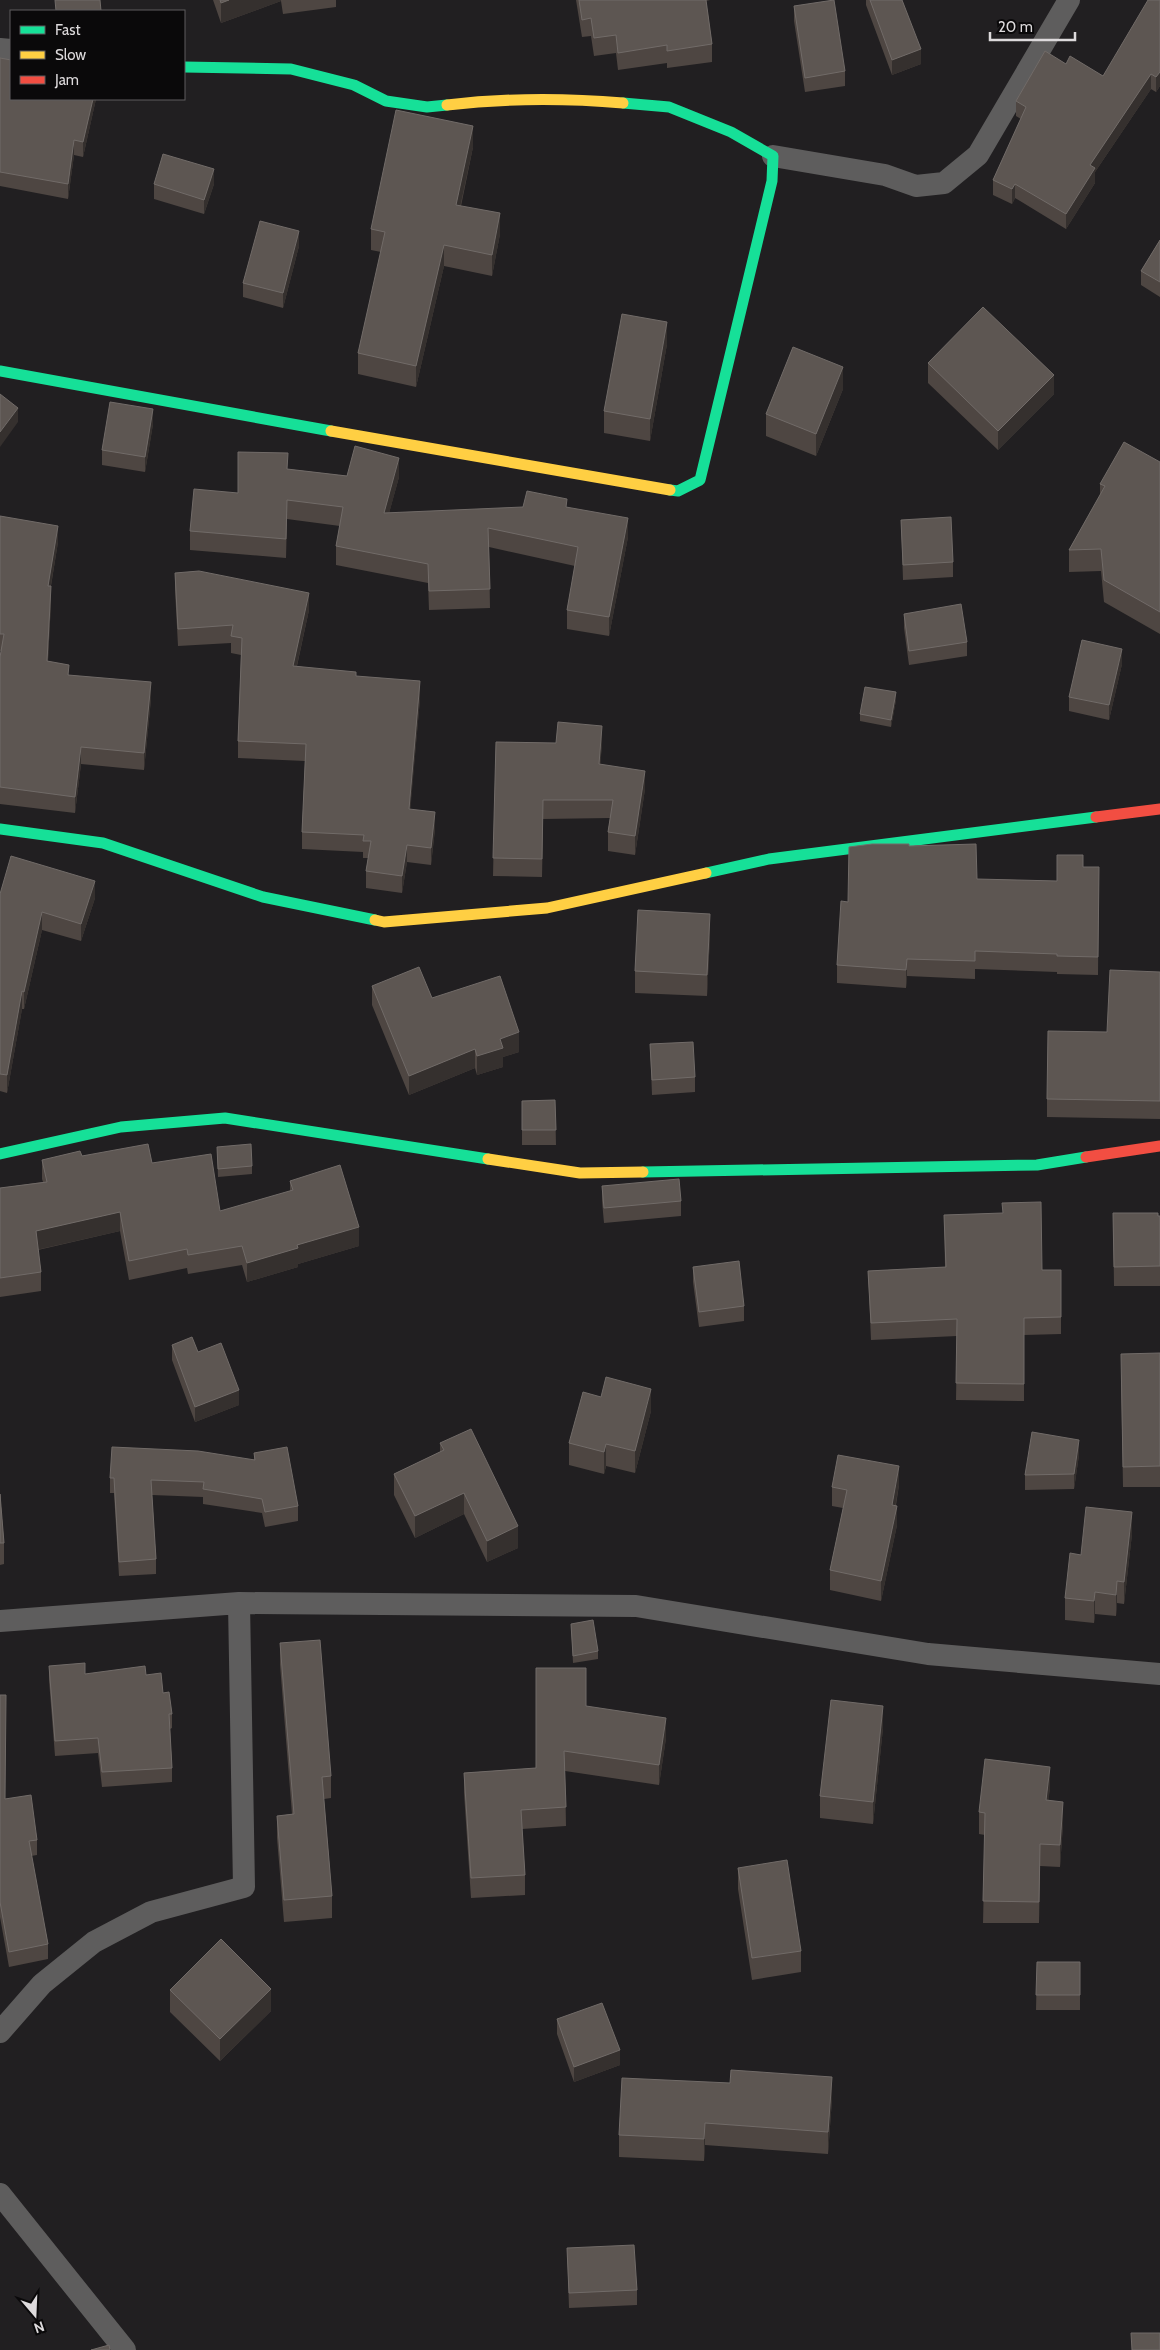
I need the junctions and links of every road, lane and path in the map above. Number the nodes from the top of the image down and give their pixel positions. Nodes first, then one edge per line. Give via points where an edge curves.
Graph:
1 (1069, 0) edge
2 (185, 68) edge
3 (773, 156) junction
4 (0, 371) edge
5 (1160, 809) edge
6 (0, 829) edge
7 (1160, 1146) edge
8 (0, 1154) edge
9 (239, 1602) junction
10 (0, 1621) edge
11 (1160, 1674) edge
12 (0, 2032) edge
13 (0, 2194) edge
14 (125, 2350) edge

1 - 3 street via 978,155 944,183 916,186 885,175
2 - 3 street via 291,69 354,86 386,101 427,107 499,99 590,100 669,107 731,132
3 - 4 street via 772,181 700,480 678,491
5 - 6 street via 769,859 548,908 384,922 263,897 102,843
7 - 8 street via 1037,1165 580,1173 225,1118 121,1127
9 - 10 street
9 - 11 street via 636,1606 928,1654
9 - 12 street via 244,1887 151,1912 94,1942 42,1984
13 - 14 street

